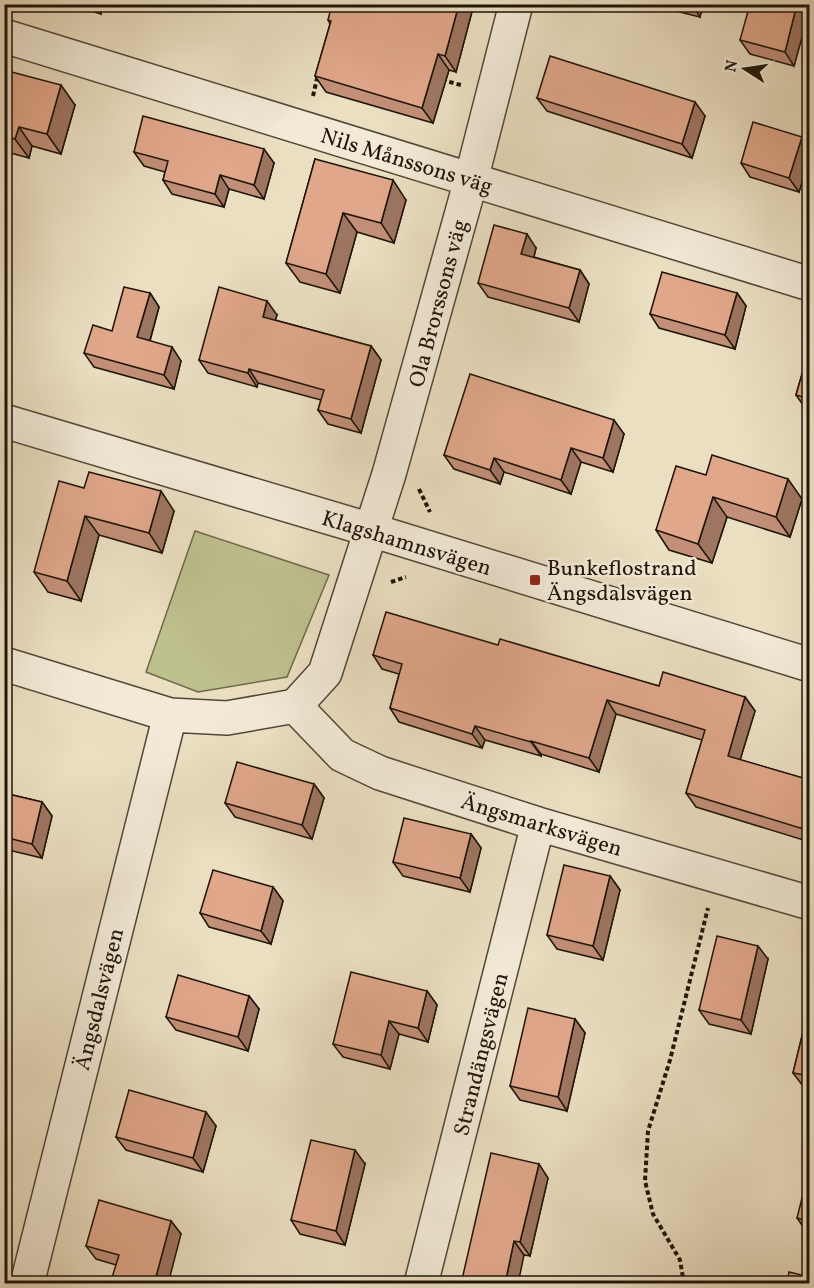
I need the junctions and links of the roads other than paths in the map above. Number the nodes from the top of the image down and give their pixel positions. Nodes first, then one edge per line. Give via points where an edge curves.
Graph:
1 (516, 4) edge
2 (4, 36) edge
3 (471, 180) junction
4 (810, 284) edge
5 (4, 421) edge
6 (371, 530) junction
7 (4, 664) edge
8 (810, 665) edge
9 (295, 706) junction
10 (170, 715) junction
11 (538, 824) junction
12 (810, 903) edge
13 (27, 1284) edge
14 (421, 1284) edge

1 - 3 street, Ola Brorssons väg
2 - 3 street, Nils Månssons väg
3 - 4 street, Nils Månssons väg
3 - 6 street, Ola Brorssons väg
5 - 6 street, Klagshamnsvägen
6 - 8 street, Klagshamnsvägen
6 - 9 street via 325,673
7 - 10 street
9 - 10 street via 227,718
9 - 11 street, Ängsmarksvägen via 342,754 380,772
10 - 13 street, Ängsdalsvägen
11 - 12 street, Ängsmarksvägen
11 - 14 street, Strandängsvägen

